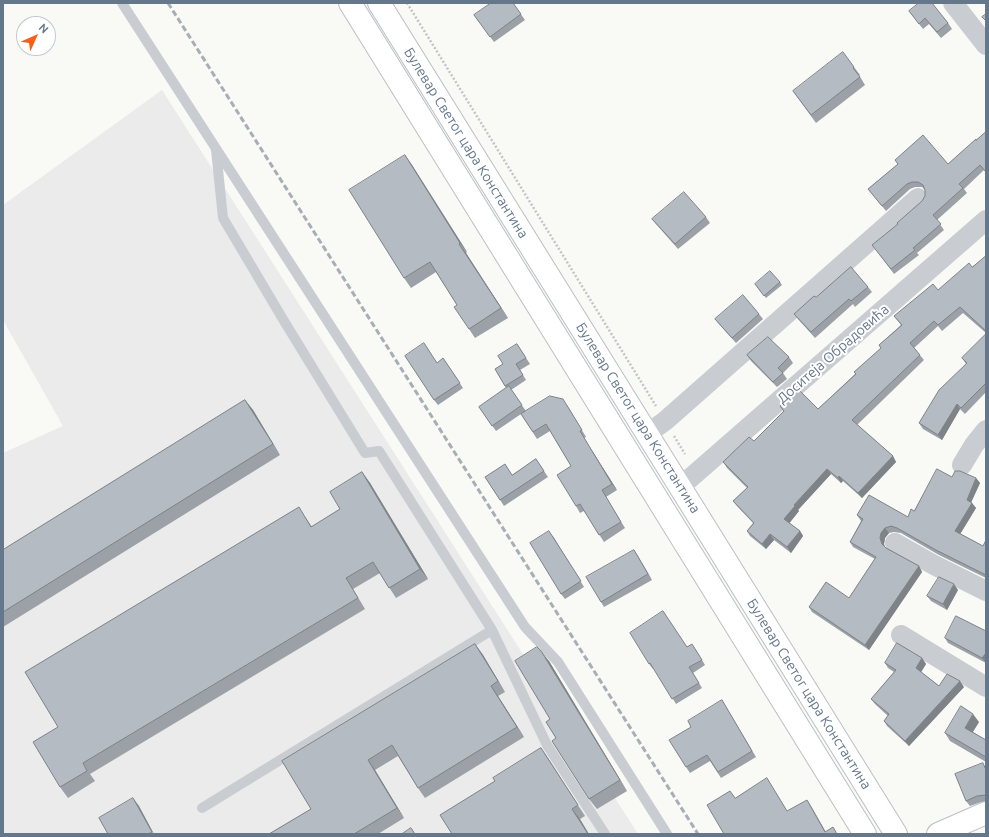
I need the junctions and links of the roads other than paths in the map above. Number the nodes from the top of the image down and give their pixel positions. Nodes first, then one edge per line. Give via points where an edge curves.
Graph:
1 (122, 3) edge
2 (350, 3) edge
3 (379, 3) edge
4 (953, 3) edge
5 (986, 45) edge
6 (216, 148) junction
7 (918, 198) dead end
8 (986, 220) edge
9 (986, 430) edge
10 (647, 434) junction
11 (962, 465) dead end
12 (680, 487) junction
13 (895, 543) dead end
14 (986, 591) edge
15 (492, 630) junction
16 (901, 635) dead end
17 (986, 686) edge
18 (202, 808) dead end
19 (984, 818) edge
20 (605, 834) edge
21 (667, 834) edge
22 (865, 834) edge
23 (896, 834) edge
24 (938, 834) edge

1 - 6 lane
2 - 22 main road, Булевар Светог цара Константина
3 - 10 main road, Булевар Светог цара Константина
4 - 5 street
6 - 15 lane via 223,218 365,453 379,451
6 - 21 lane via 525,627 558,662
7 - 10 street via 665,421
8 - 12 street, Доситеја Обрадовића
9 - 11 street
10 - 12 main road, Булевар Светог цара Константина
12 - 23 main road, Булевар Светог цара Константина
13 - 14 street
15 - 18 lane
15 - 20 lane via 547,745
16 - 17 street
19 - 24 main road

